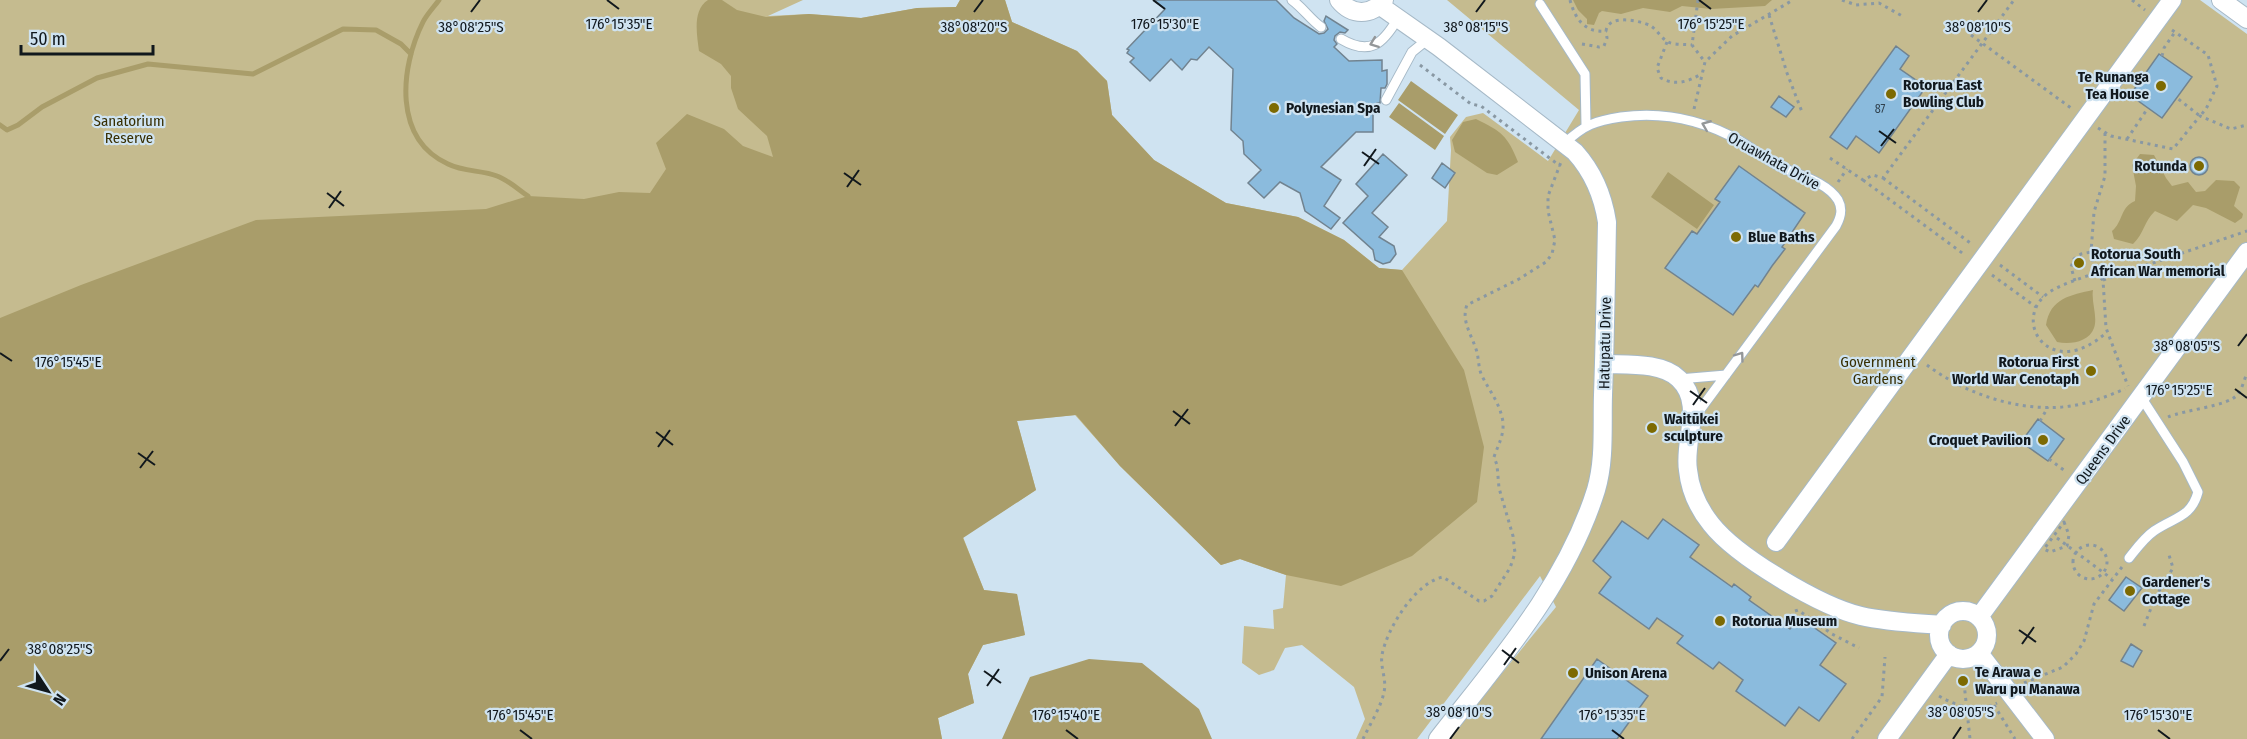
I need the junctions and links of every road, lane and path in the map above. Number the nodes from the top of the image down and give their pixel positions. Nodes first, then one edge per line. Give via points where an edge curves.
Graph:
1 (1292, 0) edge
2 (1307, 0) edge
3 (1340, 0) edge
4 (1570, 0) edge
5 (1698, 0) edge
6 (1793, 0) edge
7 (1842, 0) edge
8 (2014, 0) edge
9 (2132, 0) edge
10 (2172, 0) edge
11 (2221, 0) edge
12 (1382, 3) edge
13 (1540, 4) dead end
14 (1306, 11) junction
15 (1768, 15) junction
16 (1904, 17) dead end
17 (1398, 18) junction
18 (2247, 19) edge
19 (2158, 20) junction
20 (1321, 27) dead end
21 (1606, 31) junction
22 (2175, 32) junction
23 (1971, 35) dead end
24 (1341, 39) dead end
25 (1428, 39) junction
26 (1667, 42) junction
27 (1983, 43) junction
28 (1692, 45) junction
29 (1569, 48) junction
30 (2162, 56) dead end
31 (1705, 62) junction
32 (1418, 64) dead end
33 (1701, 74) junction
34 (2176, 98) dead end
35 (1386, 100) dead end
36 (2148, 108) dead end
37 (1802, 111) dead end
38 (2200, 116) junction
39 (2086, 119) junction
40 (1692, 120) junction
41 (2247, 124) edge
42 (1586, 125) junction
43 (2105, 133) junction
44 (2127, 139) junction
45 (1565, 143) junction
46 (1830, 158) dead end
47 (1561, 166) junction
48 (1847, 169) junction
49 (1883, 178) junction
50 (1863, 180) junction
51 (1836, 184) dead end
52 (2247, 231) edge
53 (2091, 252) junction
54 (2247, 252) edge
55 (1982, 260) junction
56 (2095, 273) junction
57 (2103, 280) junction
58 (2075, 281) junction
59 (2043, 297) junction
60 (2036, 307) junction
61 (2107, 332) junction
62 (1914, 355) junction
63 (1604, 364) junction
64 (2247, 373) edge
65 (1726, 375) junction
66 (1679, 379) junction
67 (2141, 397) junction
68 (2048, 407) junction
69 (2163, 419) dead end
70 (1692, 420) junction
71 (2040, 421) dead end
72 (2049, 459) dead end
73 (2067, 472) dead end
74 (2053, 536) dead end
75 (1776, 542) dead end
76 (2076, 553) junction
77 (2169, 555) dead end
78 (2129, 558) joint
79 (2103, 572) junction
80 (2112, 579) junction
81 (1795, 611) dead end
82 (1979, 617) junction
83 (1942, 625) junction
84 (2144, 626) dead end
85 (1859, 648) dead end
86 (1979, 653) junction
87 (1948, 654) junction
88 (1885, 657) dead end
89 (1964, 683) dead end
90 (1933, 692) dead end
91 (2009, 693) junction
92 (1994, 705) junction
93 (1966, 708) junction
94 (1363, 739) edge
95 (1438, 739) edge
96 (1852, 739) edge
97 (1887, 739) edge
98 (1970, 739) edge
99 (2015, 739) edge
100 (2045, 739) edge

1 - 14 lane
2 - 14 lane
3 - 12 street via 1355,12
4 - 21 path via 1584,26
5 - 28 path
6 - 15 path
7 - 16 path via 1856,5 1879,3
8 - 27 path
9 - 19 path
10 - 19 street
11 - 18 street
12 - 17 street, Hatupatu Drive
13 - 29 lane
14 - 20 lane
15 - 31 path via 1732,36
15 - 37 path
17 -> 24 lane via 1385,39 1375,45 1356,46
17 - 25 street, Hatupatu Drive
19 - 22 path
19 - 39 street
21 - 26 path via 1612,22 1635,21 1652,27
21 - 29 path via 1601,47 1581,44
22 - 30 path
22 - 38 path via 2208,55 2217,86
23 - 27 path
25 - 35 lane via 1413,52
25 - 45 street, Hatupatu Drive
26 - 28 path
26 - 33 path via 1657,68 1661,78 1673,83
27 - 39 path
27 - 49 path
28 - 31 path
29 - 42 lane via 1585,74
31 - 33 path
32 - 47 path
33 - 40 path
34 - 38 path
36 - 44 path
38 - 41 path via 2231,129
38 - 44 path via 2173,149
39 - 43 path
39 - 55 street
40 - 42 lane, Oruawhata Drive via 1638,115
65 -> 40 lane, Oruawhata Drive via 1836,226 1841,206 1822,186
42 - 45 lane
43 - 44 path
43 - 53 path via 2104,176 2094,212
45 - 47 path
45 - 63 street, Hatupatu Drive via 1590,171 1605,210
46 - 48 path
47 - 94 path via 1548,196 1555,240 1552,254 1518,279 1467,305 1464,312 1477,350 1480,374 1498,402 1503,422 1494,458 1513,536 1515,553 1510,568 1485,601 1443,578 1433,579 1408,602 1382,654 1384,691
48 - 50 path
48 - 51 path
49 - 50 path via 1873,175
49 - 55 path
50 - 55 path
52 - 57 path
53 - 56 path
53 - 58 path via 2074,259
54 - 67 street, Queens Drive
55 - 59 path
55 - 60 path
55 - 62 street
56 - 57 path
56 - 58 path
57 - 61 path
58 - 59 path
59 - 60 path
60 - 61 path via 2036,330 2041,341 2053,350 2083,349
61 - 68 path via 2128,388 2086,403
62 - 68 path via 1975,393
62 - 75 street
63 - 66 street via 1656,368
63 - 95 street, Hatupatu Drive via 1602,462 1584,521 1550,591
64 - 69 path via 2237,396 2220,405
65 - 66 lane
65 - 70 lane, Oruawhata Drive
66 - 70 street, Oruawhata Drive via 1690,401
67 - 78 lane via 2198,492 2190,510 2152,532
67 - 82 street, Queens Drive
68 - 71 path
70 - 83 street, Oruawhata Drive via 1686,458 1696,501 1711,524 1735,547 1792,585 1845,611 1876,619
72 - 73 path
74 - 76 path
76 - 79 path
76 - 79 path via 2072,561 2074,572 2090,579
76 - 79 path via 2084,546 2100,548 2107,564
77 - 84 path via 2173,568
78 - 80 path
79 - 80 path
80 - 91 path via 2094,604 2084,641 2076,654 2062,668
81 - 85 path
82 - 83 street via 1959,612
82 - 86 street via 1987,636
83 - 87 street via 1940,640
86 - 87 street via 1967,659
86 - 91 street
87 - 97 street
88 - 96 path via 1882,697
89 - 93 path
90 - 93 path
91 - 92 path
91 - 100 street
92 - 93 path
92 - 99 path
93 - 98 path

